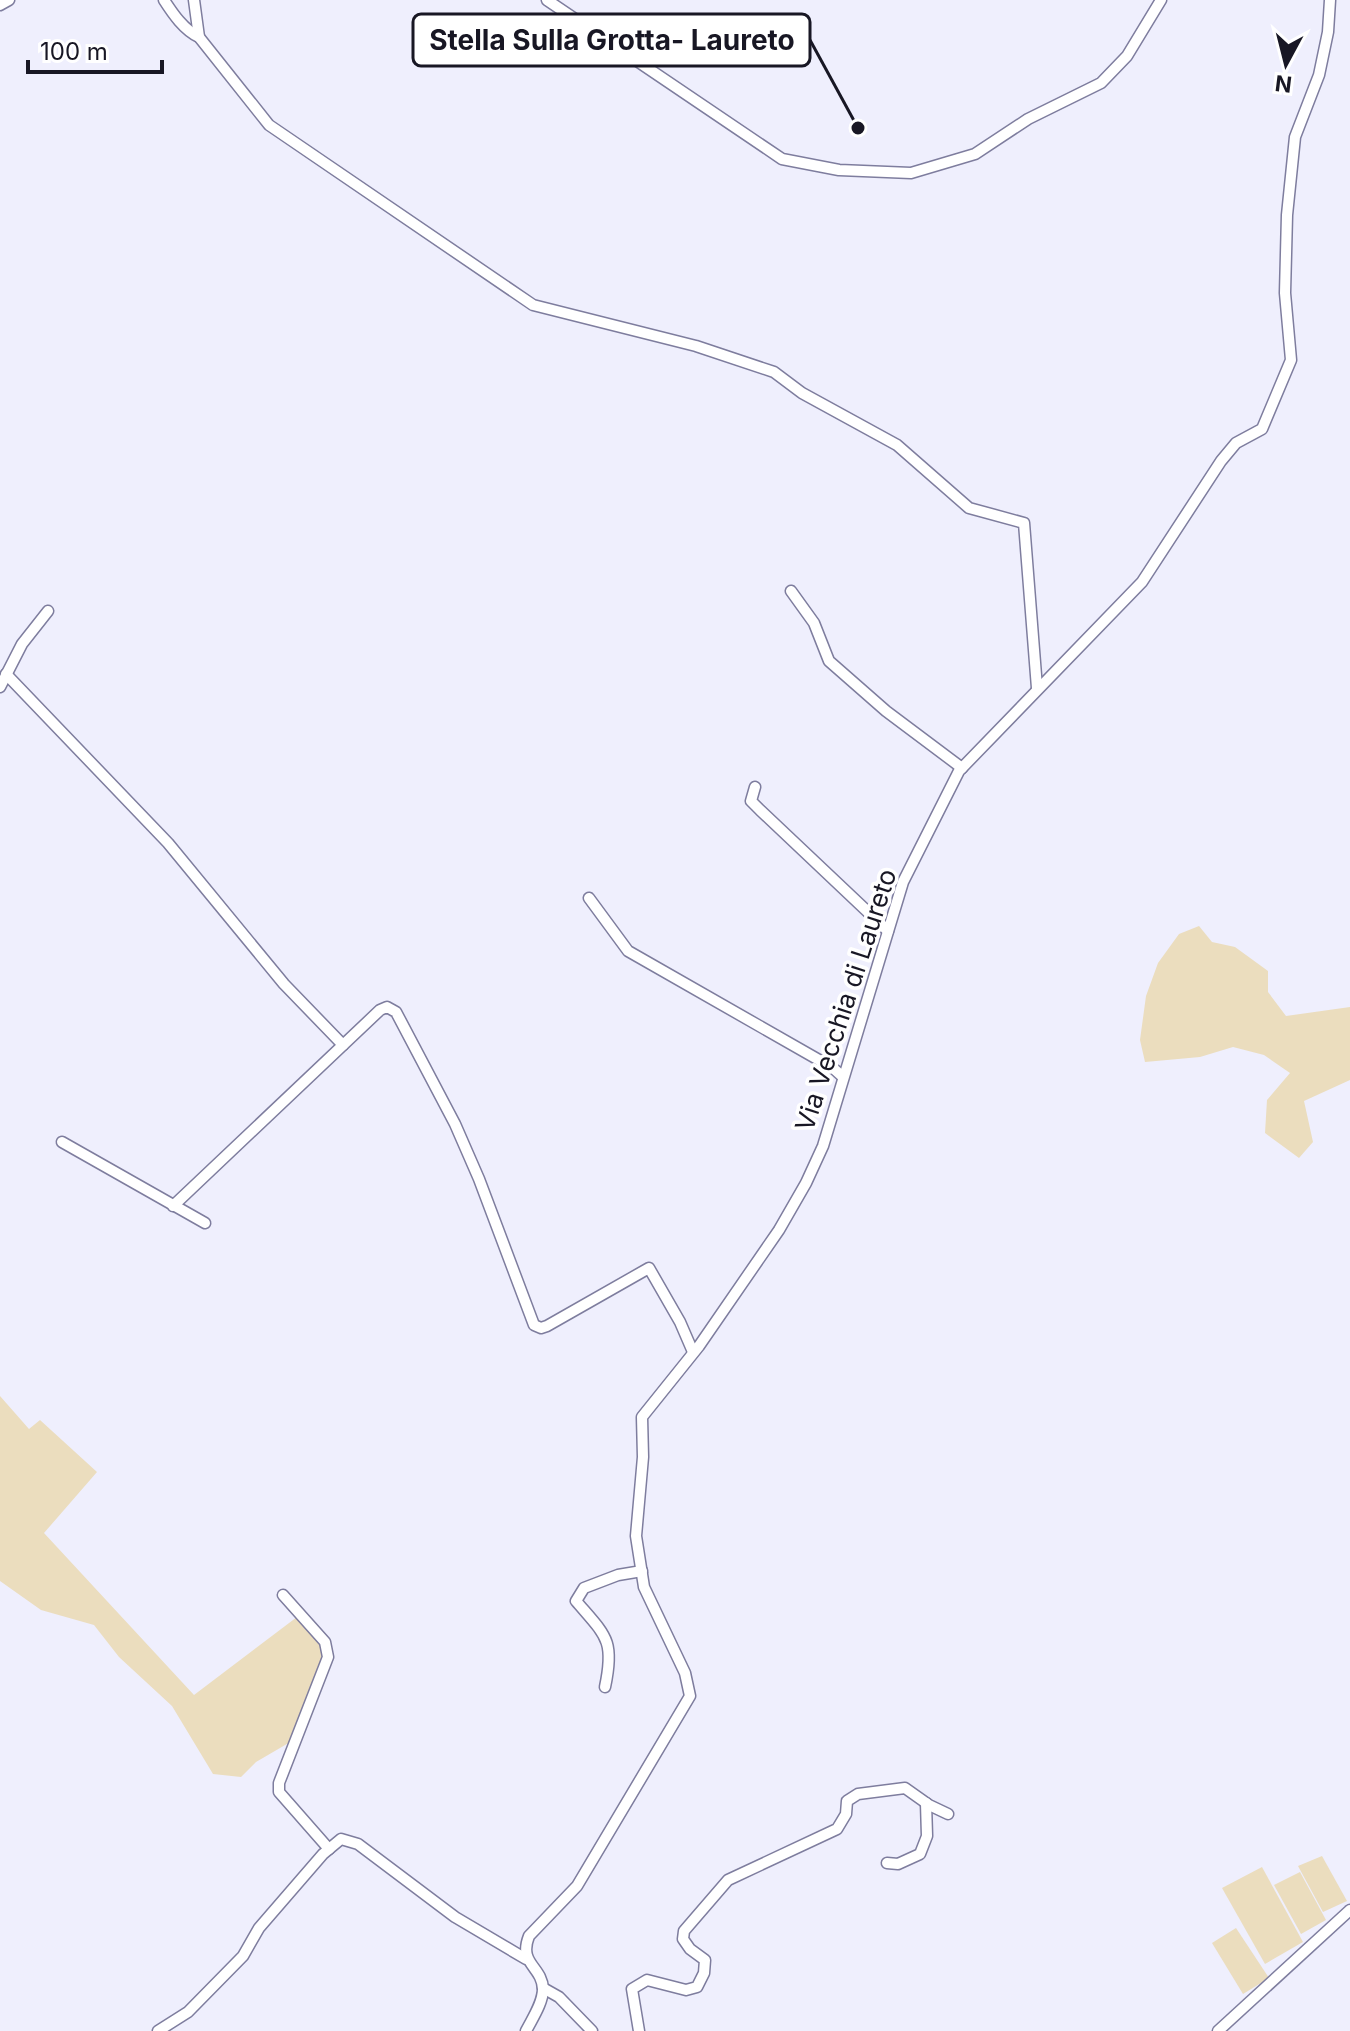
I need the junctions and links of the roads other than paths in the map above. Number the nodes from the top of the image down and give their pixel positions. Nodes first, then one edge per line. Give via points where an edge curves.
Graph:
1 (9, 0) edge
2 (164, 0) edge
3 (194, 0) edge
4 (547, 0) edge
5 (1161, 0) edge
6 (1330, 0) edge
7 (0, 5) edge
8 (199, 37) junction
9 (791, 591) dead end
10 (48, 611) dead end
11 (6, 674) junction
12 (0, 687) edge
13 (1037, 688) junction
14 (962, 768) junction
15 (755, 787) dead end
16 (589, 898) dead end
17 (888, 931) junction
18 (343, 1045) junction
19 (843, 1077) junction
20 (62, 1142) dead end
21 (173, 1206) junction
22 (205, 1223) dead end
23 (693, 1352) junction
24 (642, 1571) junction
25 (283, 1595) dead end
26 (605, 1687) dead end
27 (926, 1803) junction
28 (948, 1814) dead end
29 (329, 1849) junction
30 (887, 1863) dead end
31 (1350, 1910) edge
32 (526, 1959) junction
33 (543, 1988) junction
34 (158, 2031) edge
35 (526, 2031) edge
36 (592, 2031) edge
37 (639, 2031) edge
38 (1218, 2031) edge

1 - 7 street
2 - 8 street
3 - 8 street
4 - 5 street via 782,159 839,170 911,173 975,154 1028,119 1101,83 1127,56
6 - 13 street, Via Vecchia di Laureto via 1319,75 1295,137 1285,293 1291,360 1280,388 1262,429 1236,443 1221,461 1142,582
8 - 13 street via 269,125 533,305 696,346 774,372 897,445 969,508 1024,523
9 - 14 street via 814,623 829,661
10 - 11 street
11 - 12 street
11 - 18 street via 168,843 284,984
13 - 14 street, Via Vecchia di Laureto
14 - 17 street, Via Vecchia di Laureto via 903,882
15 - 17 street via 751,801
16 - 19 street via 628,951
17 - 19 street, Via Vecchia di Laureto
18 - 21 street
18 - 23 street via 380,1010 396,1012 455,1124 534,1325 547,1326 649,1268
19 - 23 street, Via Vecchia di Laureto via 806,1183
20 - 21 street
21 - 22 street
23 - 24 street, Via Vecchia di Laureto via 642,1417 636,1536
24 - 26 street via 584,1588 576,1601 607,1637 611,1661
24 - 32 street, Via Vecchia di Laureto via 690,1696 577,1886 529,1936
25 - 29 street via 325,1642 328,1657 279,1792
27 - 28 street
27 - 30 street via 927,1836 920,1854
27 - 37 street via 905,1788 858,1794 847,1801 837,1829 728,1880 684,1931 690,1949 705,1960 697,1987 686,1990 647,1980 632,1989
29 - 32 street via 341,1839 358,1844 455,1917
29 - 34 street via 259,1928 243,1956 188,2012
31 - 38 street
32 - 33 street
33 - 35 street
33 - 36 street

